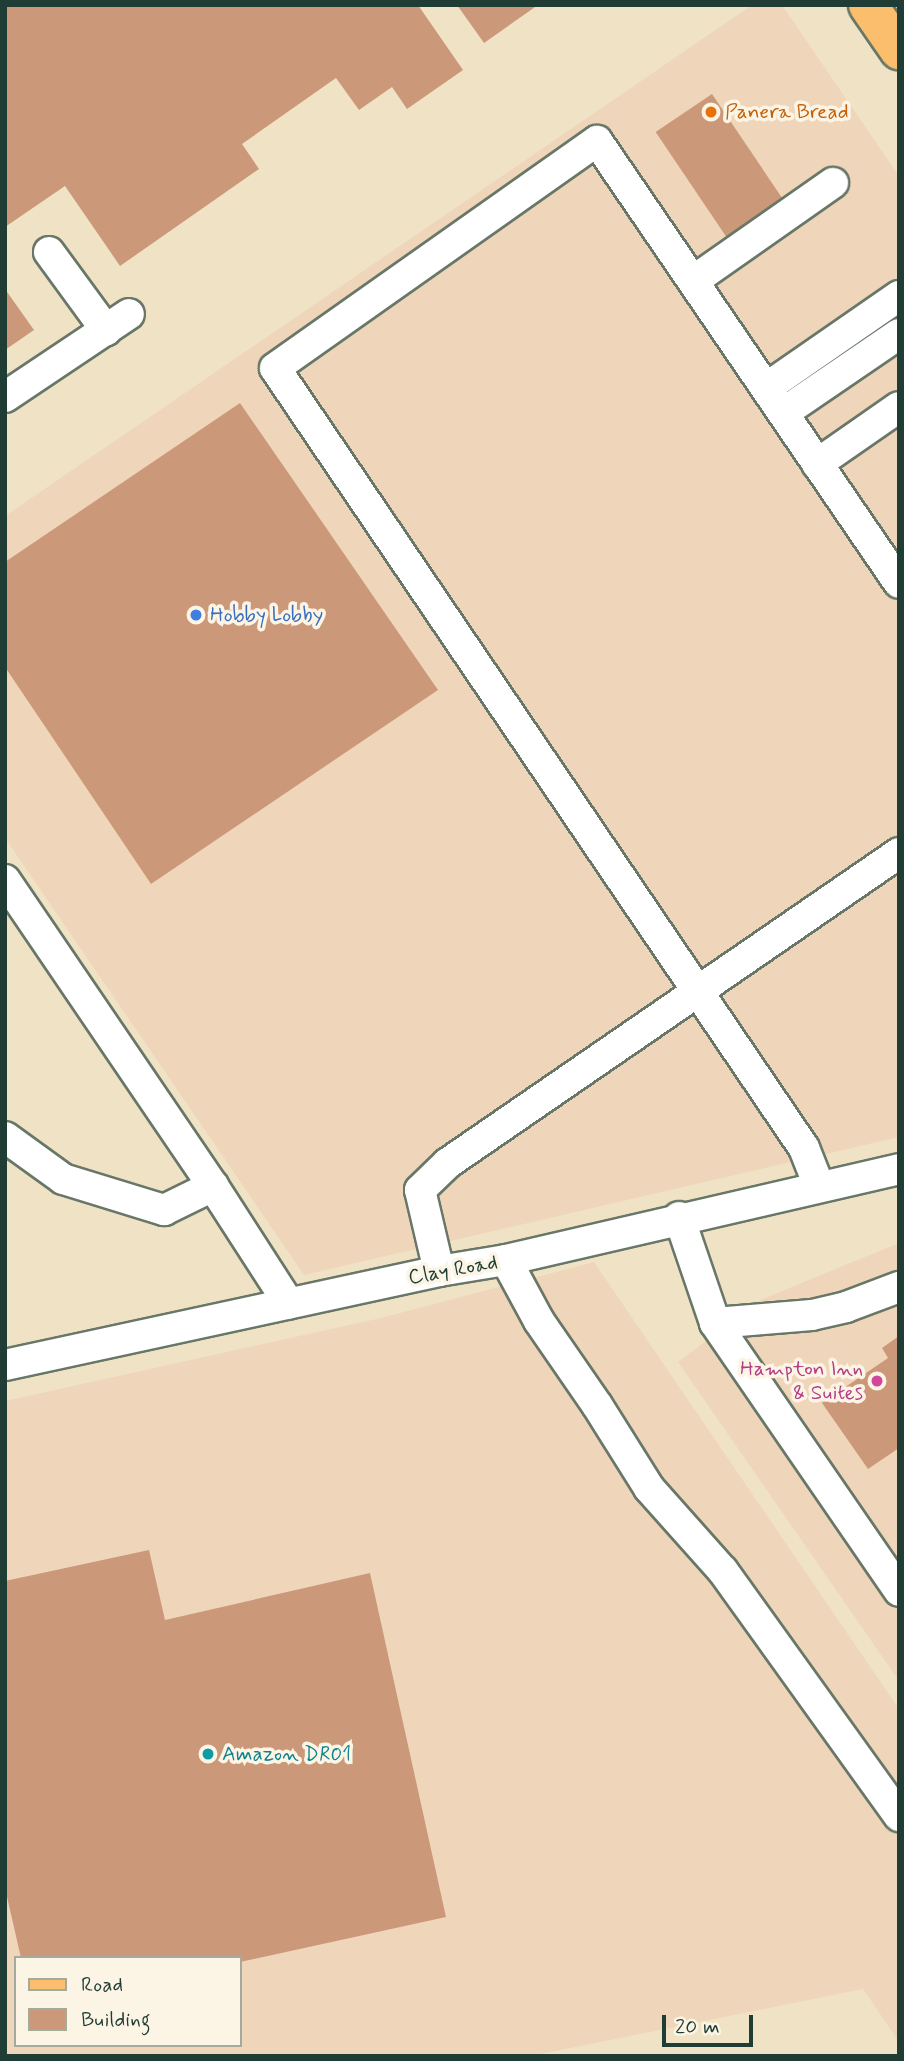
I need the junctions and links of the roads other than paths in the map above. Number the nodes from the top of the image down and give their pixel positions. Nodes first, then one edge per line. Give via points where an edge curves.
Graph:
1 (868, 5) edge
2 (899, 51) edge
3 (833, 183) dead end
4 (49, 252) dead end
5 (693, 281) junction
6 (899, 296) edge
7 (899, 334) edge
8 (766, 388) junction
9 (5, 397) edge
10 (899, 407) edge
11 (783, 413) junction
12 (817, 464) junction
13 (899, 583) edge
14 (899, 853) edge
15 (5, 880) edge
16 (698, 992) junction
17 (5, 1137) edge
18 (899, 1169) edge
19 (213, 1186) junction
20 (819, 1186) junction
21 (679, 1217) junction
22 (506, 1260) junction
23 (439, 1271) junction
24 (899, 1287) edge
25 (289, 1304) junction
26 (715, 1324) junction
27 (5, 1365) edge
28 (899, 1591) edge
29 (899, 1816) edge

1 - 2 main road
3 - 5 street
4 - 9 street via 117,322
5 - 8 street
5 - 16 street via 597,141 275,368
6 - 8 street
7 - 11 street
8 - 11 street
10 - 12 street
11 - 12 street
12 - 13 street
14 - 16 street
15 - 19 street
16 - 20 street via 804,1148
16 - 23 street via 448,1163 420,1190
17 - 19 street via 63,1179 164,1209
18 - 20 street, Clay Road
19 - 25 street
20 - 21 street, Clay Road
21 - 22 street, Clay Road
21 - 26 street
22 - 23 street, Clay Road
22 - 29 street via 539,1321 649,1488 723,1571
23 - 25 street, Clay Road
24 - 26 street via 812,1315
25 - 27 street, Clay Road
26 - 28 street

